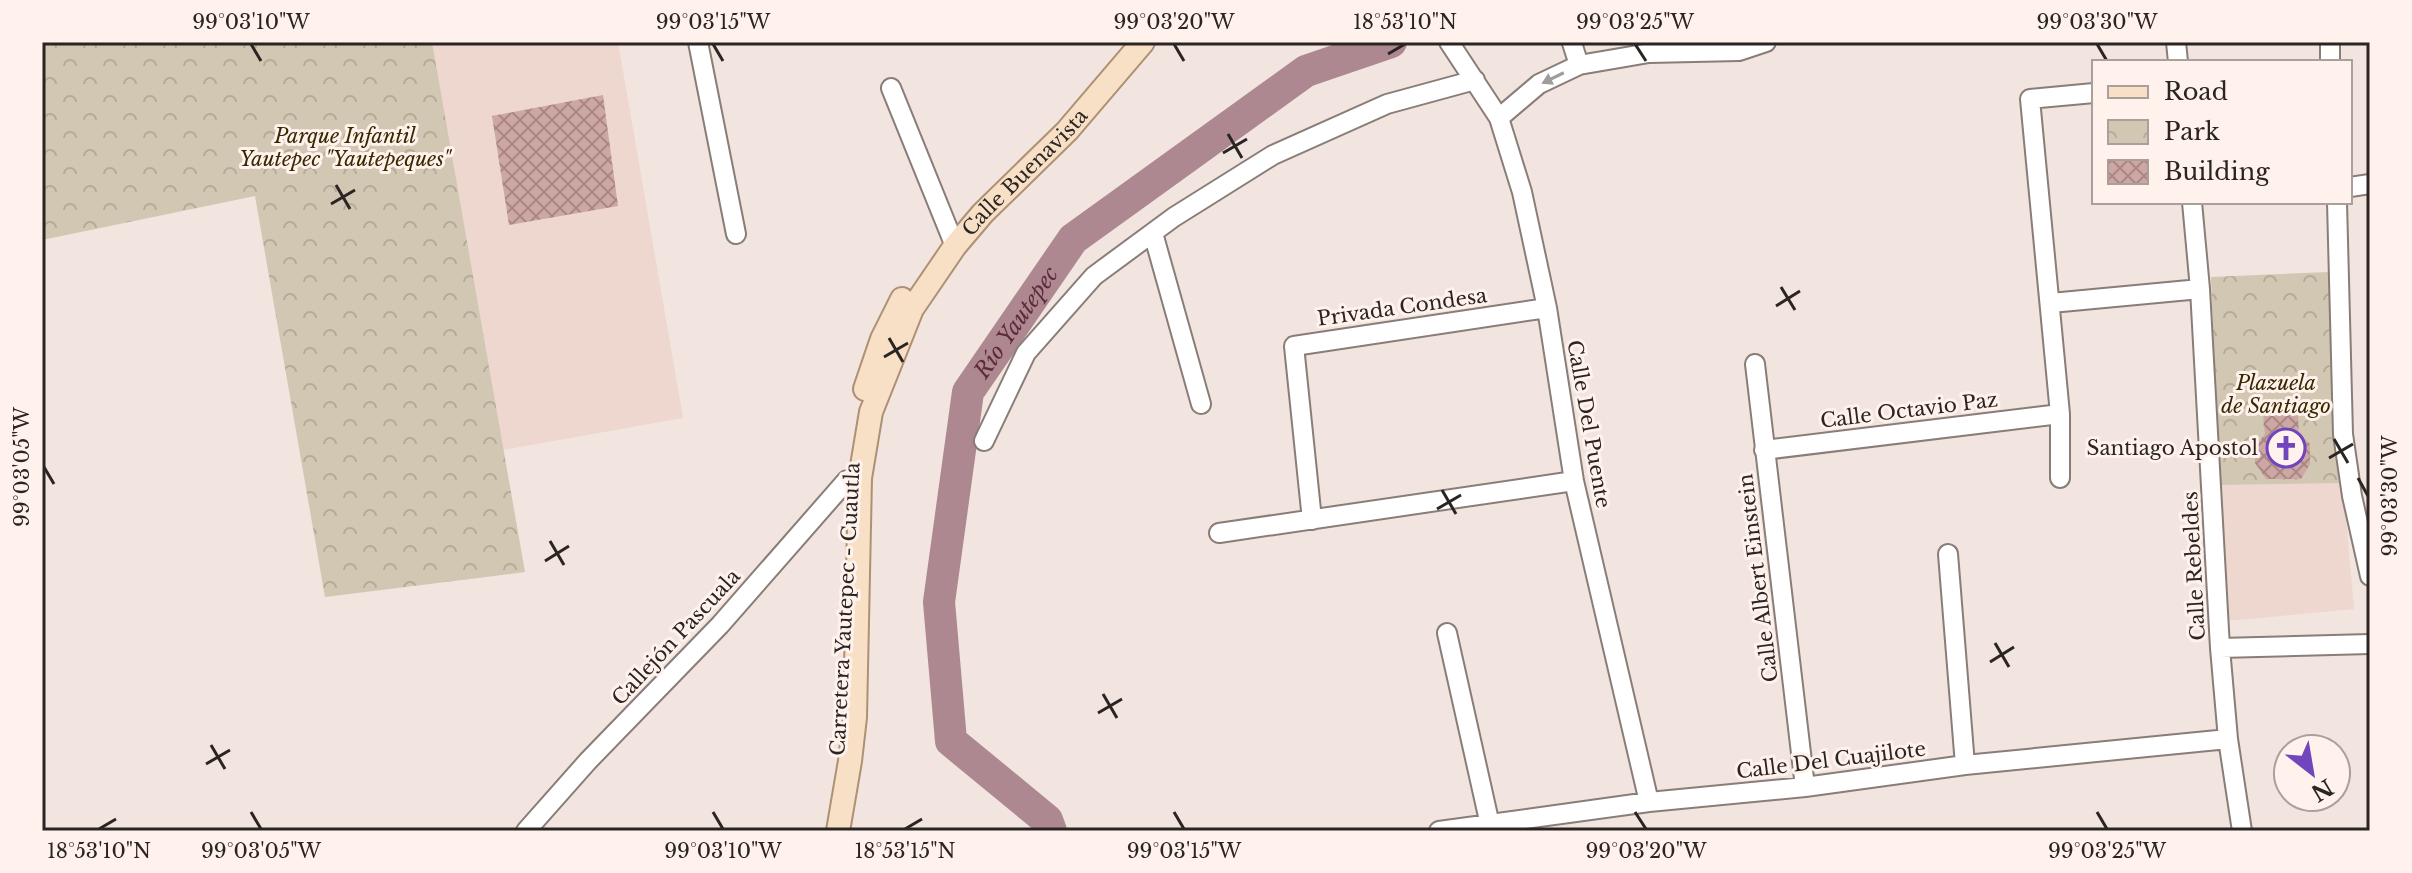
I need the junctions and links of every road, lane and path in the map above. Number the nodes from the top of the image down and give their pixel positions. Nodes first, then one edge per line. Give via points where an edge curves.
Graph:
1 (698, 42) edge
2 (1127, 42) edge
3 (1143, 42) edge
4 (1449, 42) edge
5 (1574, 42) edge
6 (1766, 42) edge
7 (1579, 65) junction
8 (1475, 80) junction
9 (891, 88) dead end
10 (2092, 93) edge
11 (1499, 118) junction
12 (2192, 204) edge
13 (2337, 204) edge
14 (1153, 233) junction
15 (736, 234) dead end
16 (952, 239) junction
17 (2200, 289) junction
18 (2051, 303) junction
19 (907, 304) joint
20 (1547, 308) junction
21 (1755, 364) dead end
22 (1201, 404) dead end
23 (2060, 414) junction
24 (984, 441) dead end
25 (1764, 450) junction
26 (2060, 478) dead end
27 (854, 479) junction
28 (1574, 481) junction
29 (1312, 520) junction
30 (1219, 533) dead end
31 (1948, 554) dead end
32 (2370, 576) edge
33 (1447, 633) dead end
34 (2370, 644) edge
35 (2220, 648) junction
36 (2228, 739) junction
37 (845, 760) junction
38 (1965, 765) junction
39 (1805, 787) junction
40 (1649, 802) junction
41 (1490, 825) junction
42 (526, 831) edge
43 (825, 831) edge
44 (838, 831) edge
45 (1439, 831) edge
46 (2242, 831) edge

1 - 15 street
2 - 16 main road, Calle Buenavista
3 - 16 main road, Calle Buenavista via 1067,131
4 - 8 street, Calle Del Puente
5 - 7 street
6 - 7 street via 1739,51 1649,53
7 -> 11 street via 1539,84
8 - 11 street, Calle Del Puente
8 - 14 street via 1387,104 1273,155
9 - 16 street
10 - 18 street via 2030,99
11 - 20 street, Calle Del Puente via 1522,192
12 - 17 street, Calle Rebeldes
13 - 32 street via 2343,434
14 - 22 street
14 - 24 street via 1094,276 1026,353
16 - 19 main road, Calle Buenavista
17 - 18 street
17 - 35 street, Calle Rebeldes
18 - 23 street
19 - 27 main road, Carretera Yautepec - Cuautla
20 - 28 street, Calle Del Puente
20 - 29 street, Privada Condesa via 1294,346
21 - 25 street, Calle Albert Einstein
23 - 25 street, Calle Octavio Paz
23 - 26 street
25 - 39 street, Calle Albert Einstein
27 - 37 main road, Carretera Yautepec - Cuautla via 855,717
27 - 42 street, Callejón Pascuala
28 - 29 street
28 - 40 street, Calle Del Puente
29 - 30 street
31 - 38 street
33 - 41 street
34 - 35 street
35 - 36 street, Calle Rebeldes
36 - 38 street, Calle Del Cuajilote
36 - 46 street, Calle Rebeldes
37 - 43 main road, Carretera Yautepec - Cuautla
37 - 44 main road, Carretera Yautepec - Cuautla
38 - 39 street, Calle Del Cuajilote
39 - 40 street, Calle Del Cuajilote
40 - 41 street, Calle Del Cuajilote
41 - 45 street, Calle Del Cuajilote

